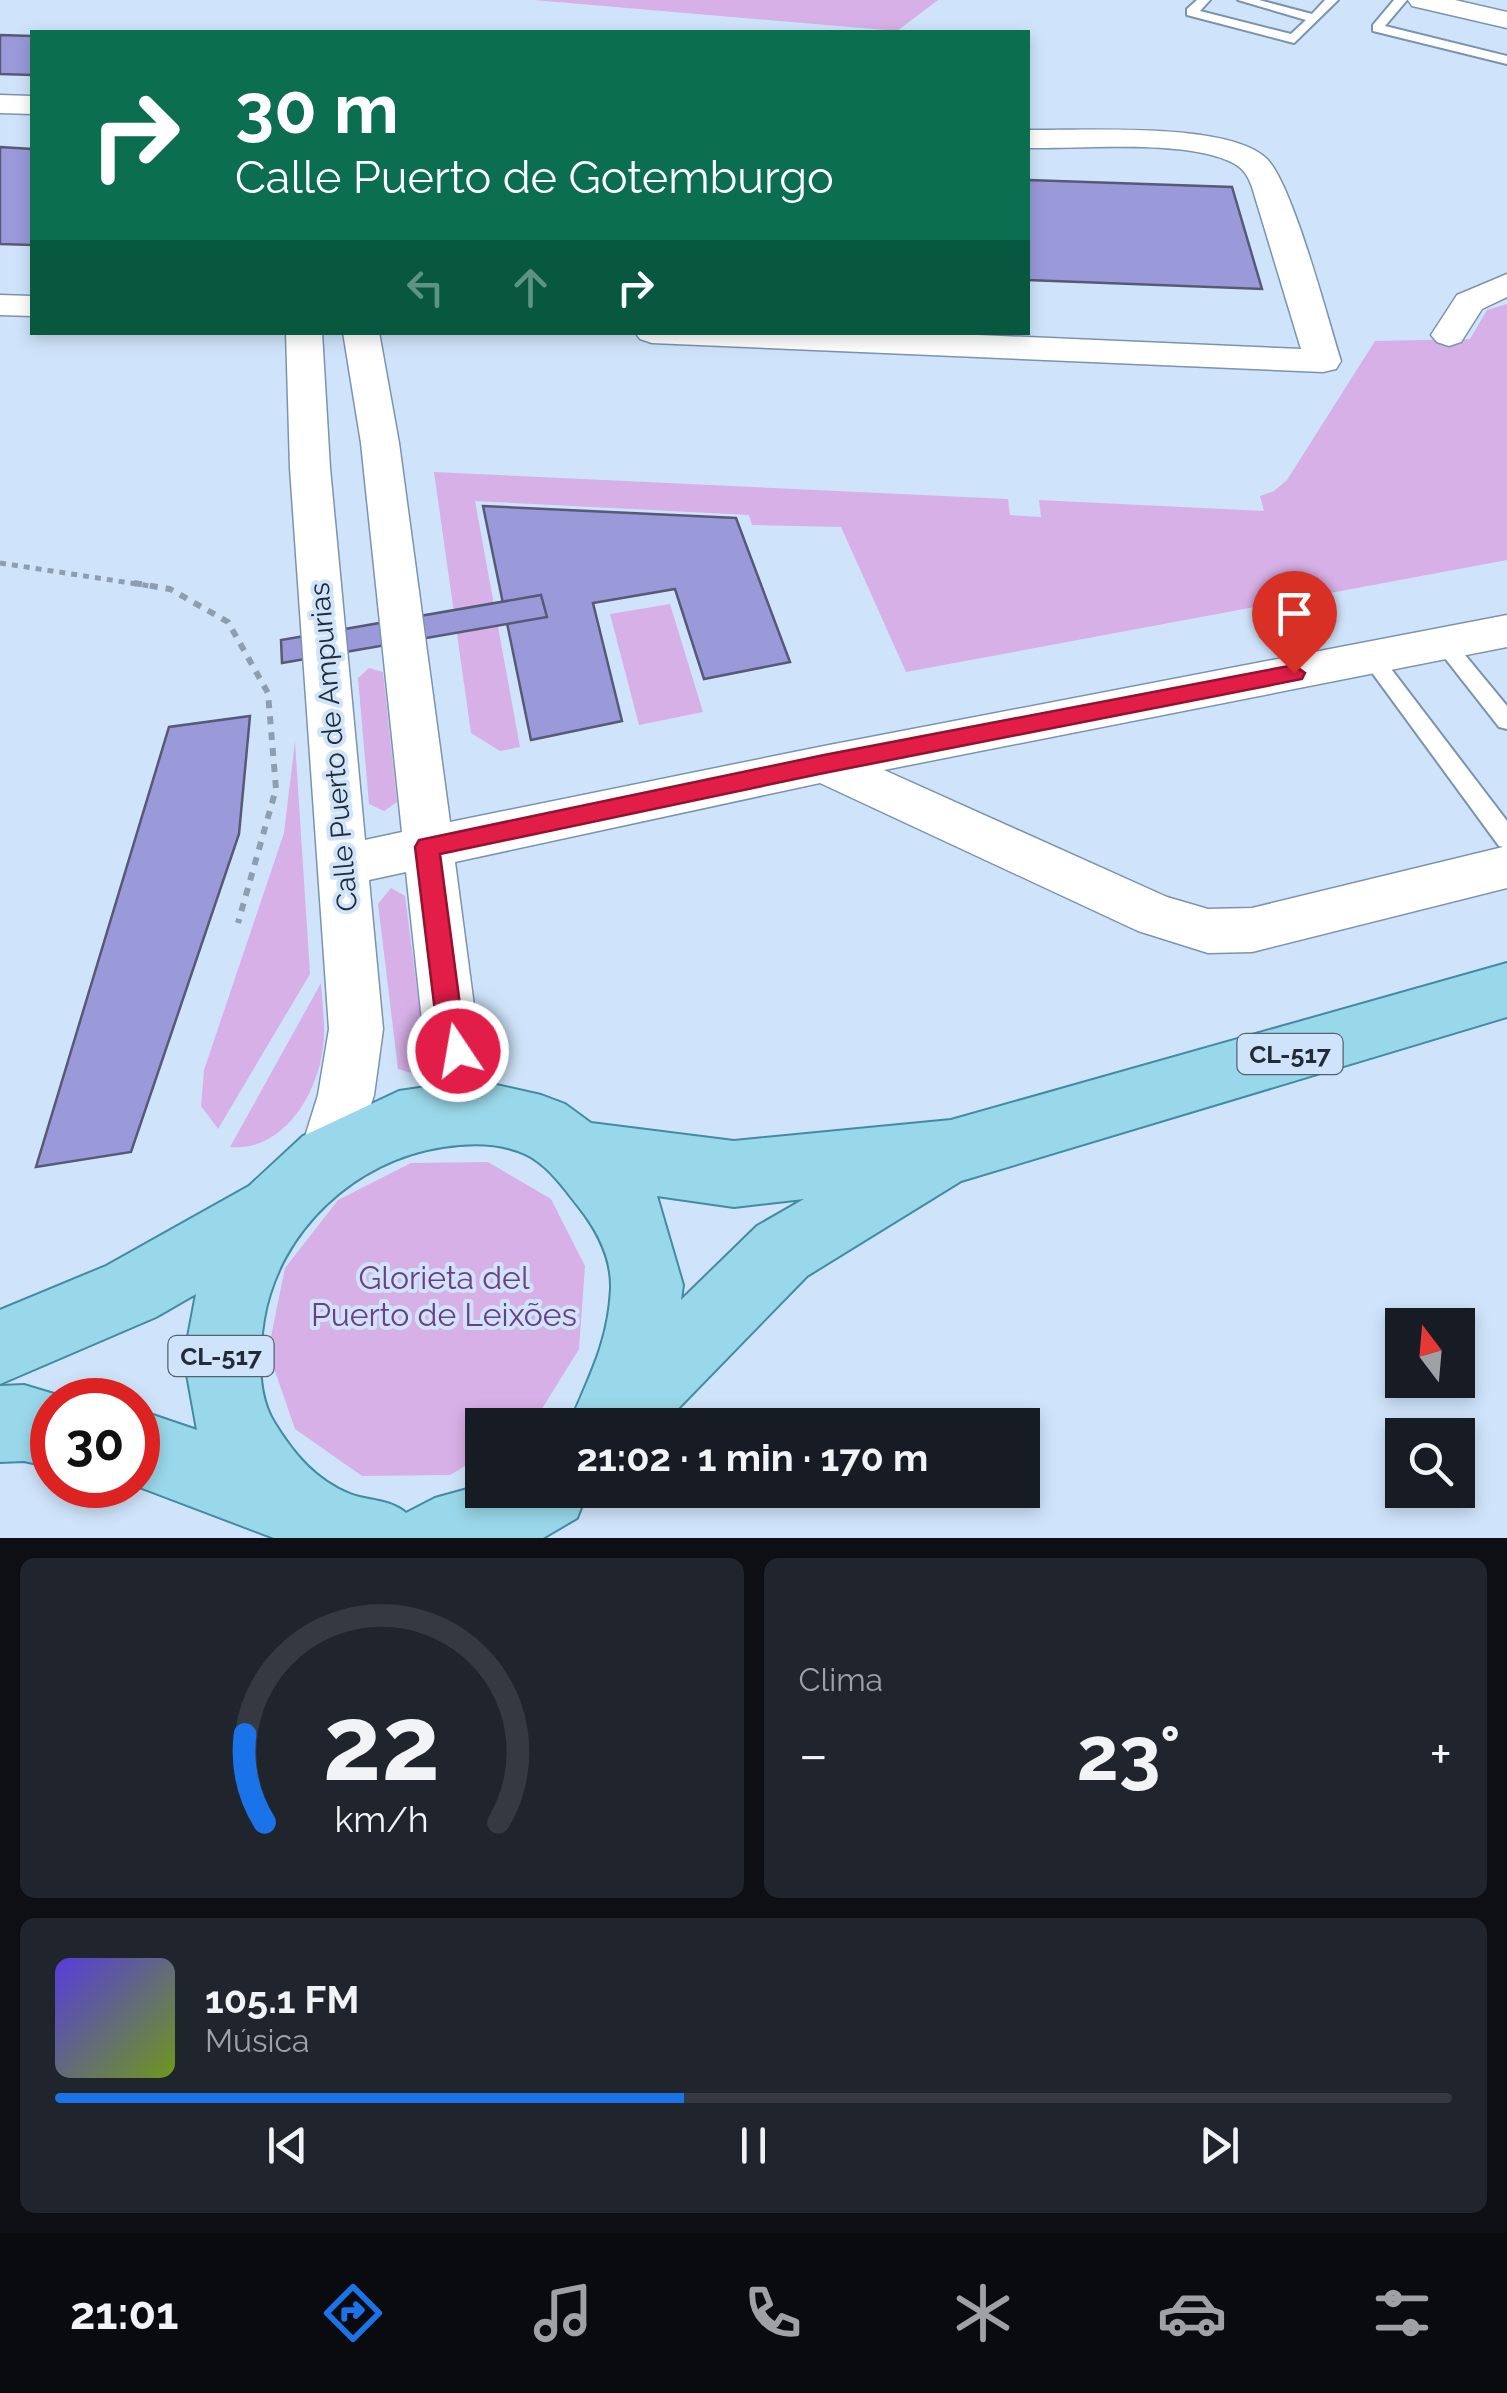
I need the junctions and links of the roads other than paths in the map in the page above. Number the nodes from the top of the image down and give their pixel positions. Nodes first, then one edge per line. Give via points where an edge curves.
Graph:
1 (1204, 0) edge
2 (1244, 0) edge
3 (1332, 0) edge
4 (1401, 0) edge
5 (1421, 0) edge
6 (1314, 18) junction
7 (1507, 20) edge
8 (1507, 60) edge
9 (0, 104) edge
10 (30, 106) edge
11 (1030, 139) edge
12 (1507, 284) edge
13 (0, 305) edge
14 (30, 306) edge
15 (304, 335) edge
16 (361, 335) edge
17 (721, 335) edge
18 (1448, 335) dead end
19 (1504, 636) edge
20 (1444, 643) junction
21 (1372, 658) junction
22 (1507, 721) edge
23 (824, 764) junction
24 (1507, 839) edge
25 (427, 847) junction
26 (343, 865) junction
27 (1507, 867) edge
28 (1507, 990) edge
29 (474, 1111) junction
30 (952, 1152) junction
31 (578, 1153) junction
32 (327, 1158) junction
33 (274, 1210) junction
34 (0, 1347) edge
35 (616, 1408) edge
36 (625, 1408) edge
37 (0, 1424) edge
38 (30, 1424) edge
39 (160, 1456) edge
40 (281, 1498) junction
41 (518, 1508) edge
42 (376, 1538) edge
43 (435, 1538) edge

1 - 6 lane via 1192,12 1294,39
2 - 6 lane
3 - 6 lane
4 - 8 lane via 1377,28
5 - 7 street
9 - 10 street
11 - 17 street via 1207,144 1261,170 1323,361
12 - 18 street via 1470,302
13 - 14 street
15 - 26 street, Calle Puerto de Ampurias
16 - 25 street via 380,443
19 - 20 street
20 - 21 street
20 - 22 lane
21 - 23 street
21 - 24 lane
23 - 25 street
23 - 27 street via 1156,916 1208,931 1252,930
25 - 26 street
25 - 29 street via 449,1020
26 - 32 street, Calle Puerto de Ampurias via 356,1029
28 - 30 main road, CL-517
29 - 31 main road, CL-517 via 541,1126
29 - 32 main road, CL-517 via 399,1122
30 - 31 main road, CL-517 via 734,1174
30 - 36 main road, CL-517 via 782,1251
31 - 35 main road, CL-517 via 632,1219 647,1284 639,1358
32 - 33 main road, CL-517
33 - 34 main road, CL-517 via 131,1292
33 - 40 main road, CL-517 via 236,1280 221,1358 236,1435
37 - 38 main road
39 - 40 main road, CL-517
40 - 42 main road, CL-517 via 340,1533
41 - 43 main road via 486,1527

